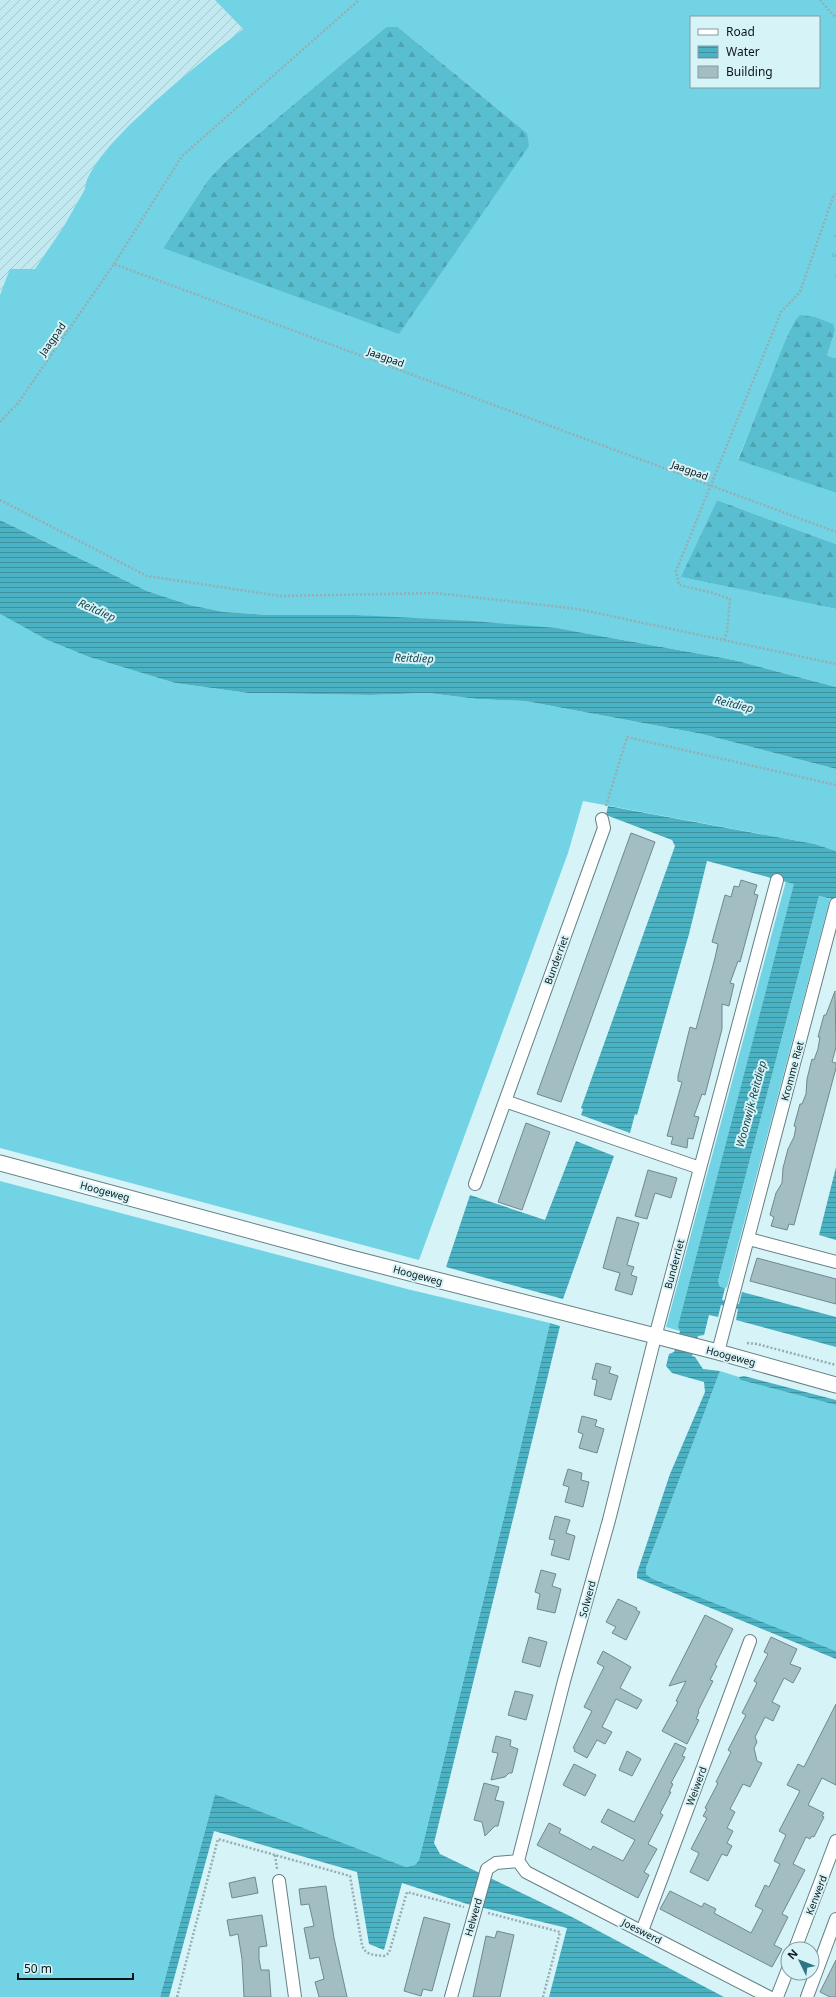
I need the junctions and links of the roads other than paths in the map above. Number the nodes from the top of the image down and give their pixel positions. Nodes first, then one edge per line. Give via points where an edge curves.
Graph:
1 (602, 819) dead end
2 (777, 880) dead end
3 (836, 904) edge
4 (505, 1101) junction
5 (0, 1163) edge
6 (700, 1168) junction
7 (475, 1184) dead end
8 (749, 1239) junction
9 (836, 1262) edge
10 (655, 1337) junction
11 (711, 1350) junction
12 (836, 1385) edge
13 (750, 1641) dead end
14 (836, 1841) edge
15 (518, 1861) junction
16 (279, 1881) dead end
17 (836, 1919) edge
18 (642, 1931) junction
19 (798, 1941) edge
20 (783, 1981) edge
21 (295, 1997) edge
22 (451, 1997) edge
23 (769, 1997) edge
24 (777, 1997) edge
25 (807, 1997) edge

1 - 4 street, Bunderriet via 604,828
2 - 6 street, Bunderriet
3 - 8 street, Kromme Riet
4 - 6 street
4 - 7 street, Bunderriet
5 - 10 street, Hoogeweg
6 - 10 street, Bunderriet
8 - 9 street
8 - 11 street, Kromme Riet via 724,1327
10 - 11 street, Hoogeweg
10 - 15 street, Solwerd
11 - 12 street, Hoogeweg
13 - 18 street, Weiwerd
14 - 19 street, Kenwerd
15 - 18 street, Joeswerd via 526,1872
15 - 22 street, Helwerd via 496,1863 487,1869
16 - 21 street
17 - 25 street
18 - 23 street, Joeswerd
20 - 24 street

